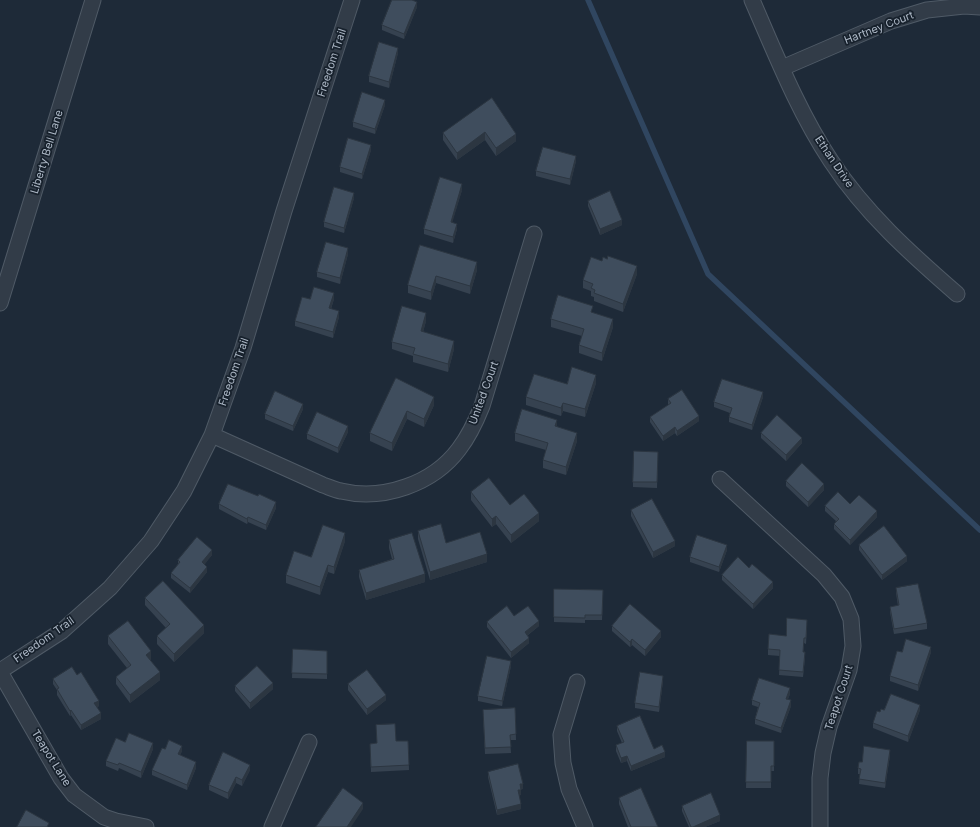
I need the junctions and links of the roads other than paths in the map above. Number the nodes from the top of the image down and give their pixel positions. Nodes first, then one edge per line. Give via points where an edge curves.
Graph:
1 (93, 0) edge
2 (352, 0) edge
3 (752, 0) edge
4 (980, 7) edge
5 (782, 68) junction
6 (534, 234) dead end
7 (956, 294) dead end
8 (0, 303) edge
9 (212, 435) junction
10 (720, 479) dead end
11 (0, 672) edge
12 (577, 682) dead end
13 (309, 742) dead end
14 (101, 822) edge
15 (146, 827) edge
16 (272, 827) edge
17 (585, 827) edge
18 (820, 827) edge

1 - 8 street, Liberty Bell Lane
2 - 9 street, Freedom Trail
3 - 5 street, Ethan Drive
4 - 5 street, Hartney Court via 927,10 891,21
5 - 7 street, Ethan Drive via 810,125 832,162 857,195 885,228
6 - 9 street, United Court via 475,423 459,450 435,473 420,482 389,492 356,494 323,485
9 - 11 street, Freedom Trail via 184,491 151,541 110,588 62,631
10 - 18 street, Teapot Court via 824,575 842,598 851,619 853,646 849,670 829,727 823,753
11 - 14 street, Teapot Lane via 62,778
12 - 17 street via 561,735 563,763 569,789
13 - 16 street
14 - 15 street, Teapot Lane

